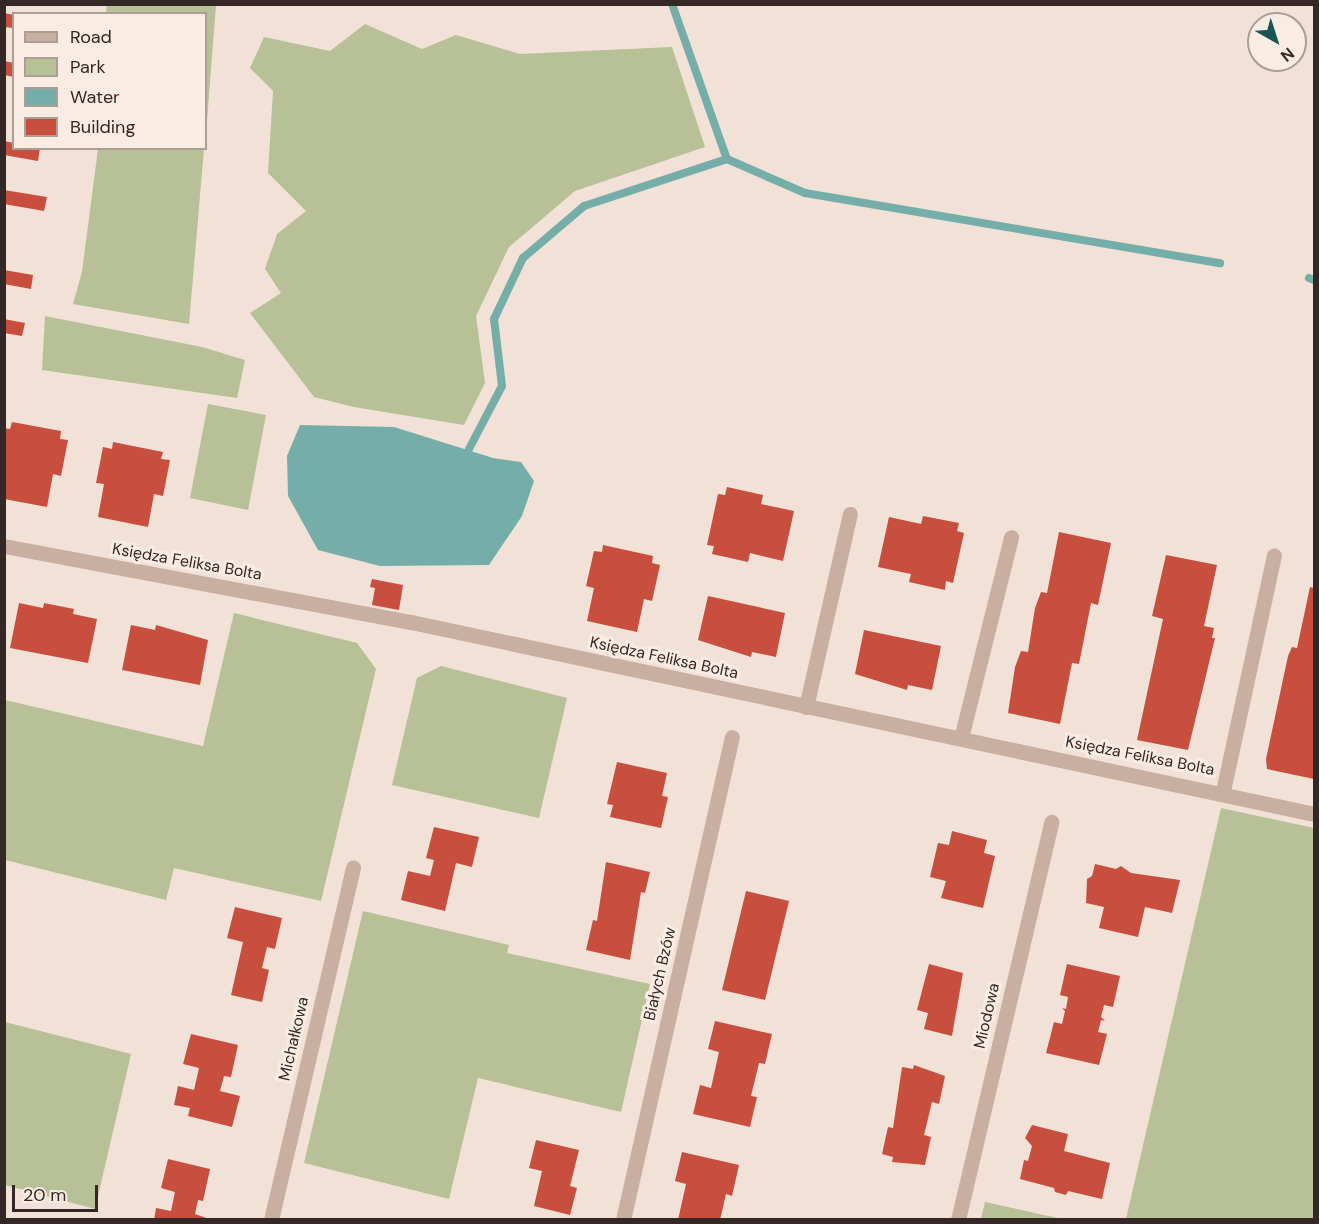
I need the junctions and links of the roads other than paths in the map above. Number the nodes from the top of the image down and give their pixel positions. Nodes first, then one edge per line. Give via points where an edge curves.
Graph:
1 (850, 514) dead end
2 (1011, 537) dead end
3 (4, 546) edge
4 (1274, 555) dead end
5 (806, 707) junction
6 (732, 737) dead end
7 (961, 738) junction
8 (1223, 791) junction
9 (1314, 814) edge
10 (1052, 822) dead end
11 (353, 867) dead end
12 (271, 1220) edge
13 (622, 1220) edge
14 (958, 1220) edge

1 - 5 street
2 - 7 street
3 - 5 street, Księdza Feliksa Bolta via 423,624
4 - 8 street
5 - 7 street, Księdza Feliksa Bolta
6 - 13 street, Białych Bzów
7 - 8 street, Księdza Feliksa Bolta
8 - 9 street, Księdza Feliksa Bolta
10 - 14 street, Miodowa
11 - 12 street, Michałkowa

